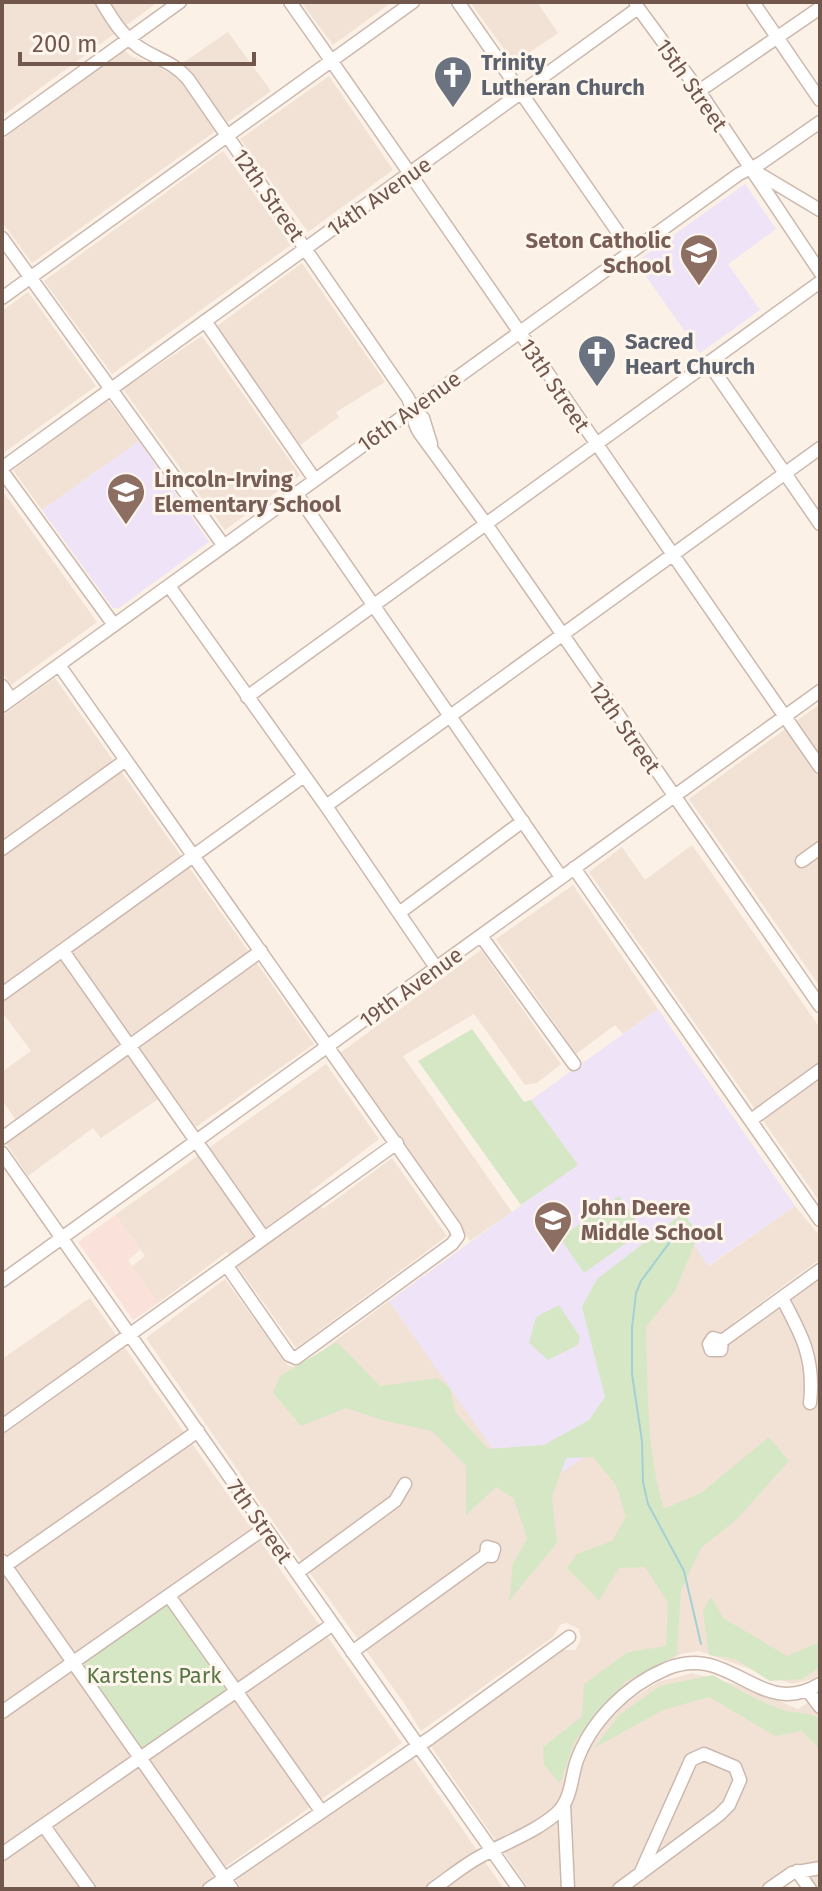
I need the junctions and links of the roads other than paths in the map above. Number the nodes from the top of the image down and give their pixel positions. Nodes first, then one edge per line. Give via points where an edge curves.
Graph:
1 (102, 2) edge
2 (180, 2) edge
3 (290, 2) edge
4 (413, 2) edge
5 (458, 2) edge
6 (753, 2) edge
7 (636, 5) edge
8 (820, 8) edge
9 (777, 38) junction
10 (128, 39) junction
11 (331, 61) junction
12 (699, 91) junction
13 (521, 95) junction
14 (820, 100) edge
15 (820, 122) edge
16 (2, 130) edge
17 (228, 136) junction
18 (750, 168) junction
19 (409, 174) junction
20 (803, 201) junction
21 (820, 210) edge
22 (786, 221) junction
23 (2, 238) edge
24 (306, 248) junction
25 (631, 251) junction
26 (820, 272) edge
27 (31, 278) junction
28 (820, 282) edge
29 (2, 298) edge
30 (205, 321) junction
31 (519, 332) junction
32 (708, 362) junction
33 (111, 388) junction
34 (413, 409) junction
35 (596, 445) junction
36 (820, 448) edge
37 (2, 469) edge
38 (785, 474) junction
39 (315, 480) junction
40 (296, 493) junction
41 (486, 524) junction
42 (820, 524) edge
43 (224, 546) junction
44 (676, 555) junction
45 (169, 586) junction
46 (374, 605) junction
47 (114, 625) junction
48 (562, 636) junction
49 (59, 665) junction
50 (2, 686) edge
51 (820, 691) edge
52 (247, 697) junction
53 (7, 703) edge
54 (451, 716) junction
55 (784, 716) junction
56 (126, 760) junction
57 (820, 767) edge
58 (304, 776) junction
59 (673, 797) junction
60 (326, 806) junction
61 (523, 821) junction
62 (820, 848) edge
63 (2, 849) edge
64 (193, 856) junction
65 (802, 861) dead end
66 (574, 868) junction
67 (561, 877) junction
68 (399, 913) junction
69 (481, 936) junction
70 (63, 951) junction
71 (261, 951) junction
72 (437, 969) junction
73 (2, 994) edge
74 (820, 1006) edge
75 (130, 1045) junction
76 (328, 1047) junction
77 (574, 1064) dead end
78 (820, 1070) edge
79 (751, 1120) junction
80 (2, 1138) edge
81 (197, 1142) junction
82 (397, 1143) junction
83 (2, 1153) edge
84 (820, 1220) edge
85 (264, 1238) junction
86 (62, 1239) junction
87 (227, 1266) junction
88 (820, 1270) edge
89 (2, 1281) edge
90 (782, 1298) junction
91 (131, 1336) junction
92 (722, 1341) dead end
93 (810, 1403) dead end
94 (2, 1426) edge
95 (198, 1431) junction
96 (405, 1484) dead end
97 (265, 1528) junction
98 (486, 1555) dead end
99 (3, 1565) edge
100 (297, 1573) junction
101 (169, 1596) junction
102 (333, 1624) junction
103 (569, 1637) dead end
104 (352, 1652) junction
105 (73, 1663) junction
106 (814, 1687) edge
107 (236, 1691) junction
108 (820, 1707) edge
109 (2, 1712) edge
110 (418, 1745) junction
111 (140, 1758) junction
112 (564, 1804) junction
113 (321, 1811) junction
114 (44, 1826) junction
115 (492, 1850) junction
116 (2, 1854) edge
117 (820, 1868) edge
118 (797, 1871) junction
119 (640, 1874) junction
120 (229, 1884) edge
121 (89, 1889) edge
122 (209, 1889) edge
123 (433, 1889) edge
124 (519, 1889) edge
125 (568, 1889) edge
126 (619, 1889) edge
127 (769, 1889) edge
128 (810, 1889) edge

1 - 10 street, 12th Street
2 - 10 street
3 - 11 street, 13th Street
4 - 11 street
5 - 13 street
6 - 9 street
7 - 12 street, 15th Street
7 - 13 street, 14th Avenue
8 - 9 street
9 - 12 street
9 - 14 street
10 - 16 street
10 - 17 street, 12th Street via 183,73
11 - 17 street
11 - 19 street, 13th Street
12 - 18 street, 15th Street
13 - 19 street, 14th Avenue
13 - 25 street
15 - 18 street, 16th Avenue
17 - 24 street, 12th Street
17 - 27 street
18 - 20 street
18 - 22 street, 15th Street
18 - 25 street, 16th Avenue
19 - 24 street, 14th Avenue
19 - 31 street, 13th Street
20 - 21 street
20 - 22 street
22 - 26 street
23 - 27 street
24 - 30 street, 14th Avenue
24 - 34 street, 12th Street
25 - 31 street, 16th Avenue
27 - 29 street
27 - 33 street
28 - 32 street
30 - 33 street, 14th Avenue
30 - 39 street
31 - 34 street, 16th Avenue
31 - 35 street, 13th Street
32 - 35 street
32 - 38 street
33 - 37 street, 14th Avenue
33 - 43 street
34 - 39 street, 16th Avenue
34 - 41 street, 12th Street via 413,424
35 - 41 street
35 - 44 street, 13th Street
36 - 38 street
37 - 47 street
38 - 42 street
38 - 44 street
39 - 40 street, 16th Avenue
40 - 43 street, 16th Avenue
40 - 46 street
41 - 46 street
41 - 48 street, 12th Street
43 - 45 street, 16th Avenue
44 - 48 street
44 - 55 street, 13th Street
45 - 47 street, 16th Avenue
45 - 52 street
46 - 52 street
46 - 54 street
47 - 49 street, 16th Avenue
48 - 54 street
48 - 59 street, 12th Street
49 - 53 street, 16th Avenue
49 - 56 street
50 - 53 street
51 - 55 street, 19th Avenue
52 - 58 street
54 - 60 street
54 - 61 street
55 - 57 street, 13th Street
55 - 59 street, 19th Avenue
56 - 63 street
56 - 64 street
58 - 60 street
58 - 64 street
59 - 66 street, 19th Avenue
59 - 74 street, 12th Street
60 - 68 street
61 - 67 street
61 - 68 street
62 - 65 street
64 - 70 street
64 - 71 street
66 - 67 street, 19th Avenue
66 - 79 street
67 - 69 street, 19th Avenue
68 - 72 street
69 - 72 street, 19th Avenue
69 - 77 street
70 - 73 street
70 - 75 street
71 - 75 street
71 - 76 street
72 - 76 street, 19th Avenue
75 - 80 street
75 - 81 street
76 - 81 street, 19th Avenue
76 - 82 street
78 - 79 street
79 - 84 street
81 - 85 street
81 - 86 street, 19th Avenue
82 - 85 street
82 - 87 street via 458,1236 296,1358
83 - 86 street, 7th Street
85 - 87 street
86 - 89 street, 19th Avenue
86 - 91 street, 7th Street
87 - 91 street
88 - 90 street
90 - 92 street
90 - 93 street via 807,1347
91 - 94 street
91 - 95 street, 7th Street
95 - 97 street, 7th Street
95 - 99 street
96 - 100 street via 395,1501
97 - 100 street, 7th Street
97 - 101 street
98 - 104 street
99 - 105 street
100 - 102 street, 7th Street
101 - 105 street
101 - 107 street
102 - 104 street, 7th Street
102 - 107 street
103 - 110 street
104 - 110 street, 7th Street
105 - 109 street
105 - 111 street
106 - 108 street
106 - 112 street via 773,1694 725,1669 700,1663 664,1669 601,1719 583,1746
107 - 111 street
107 - 113 street
110 - 113 street
110 - 115 street, 7th Street
111 - 114 street
111 - 120 street
112 - 115 street via 548,1819
112 - 125 street
113 - 120 street
114 - 116 street
114 - 121 street
115 - 123 street
115 - 124 street, 7th Street
117 - 118 street
118 - 127 street
118 - 128 street
119 - 119 street via 725,1810 740,1780 735,1767 704,1754 691,1760
119 - 126 street
120 - 122 street

